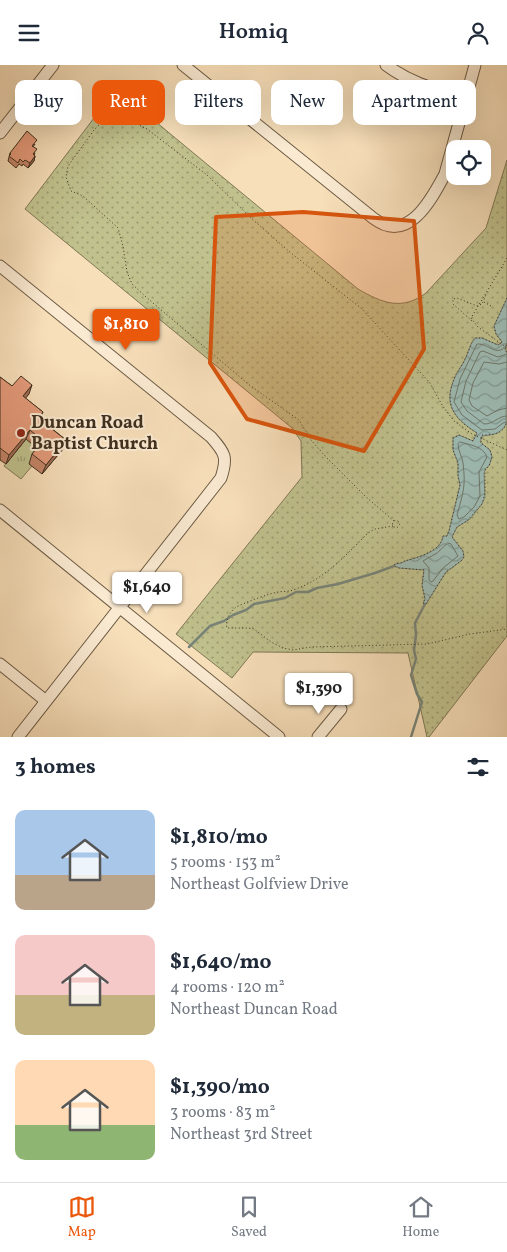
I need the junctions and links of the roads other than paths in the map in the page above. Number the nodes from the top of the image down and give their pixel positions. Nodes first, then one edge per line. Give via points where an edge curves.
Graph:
1 (53, 65) edge
2 (183, 65) edge
3 (386, 65) edge
4 (475, 65) edge
5 (410, 80) edge
6 (471, 80) edge
7 (459, 125) edge
8 (0, 133) edge
9 (0, 266) edge
10 (0, 510) edge
11 (120, 608) junction
12 (0, 664) edge
13 (46, 701) junction
14 (341, 709) dead end
15 (18, 737) edge
16 (279, 737) edge
17 (318, 737) edge

1 - 8 street
2 - 7 street via 380,224 388,227 409,223 429,201 446,173
3 - 5 street
4 - 6 street
9 - 11 street via 211,437 225,457 226,465 221,477
10 - 11 street
11 - 13 street
11 - 16 street
12 - 13 street
13 - 15 street
14 - 17 street

